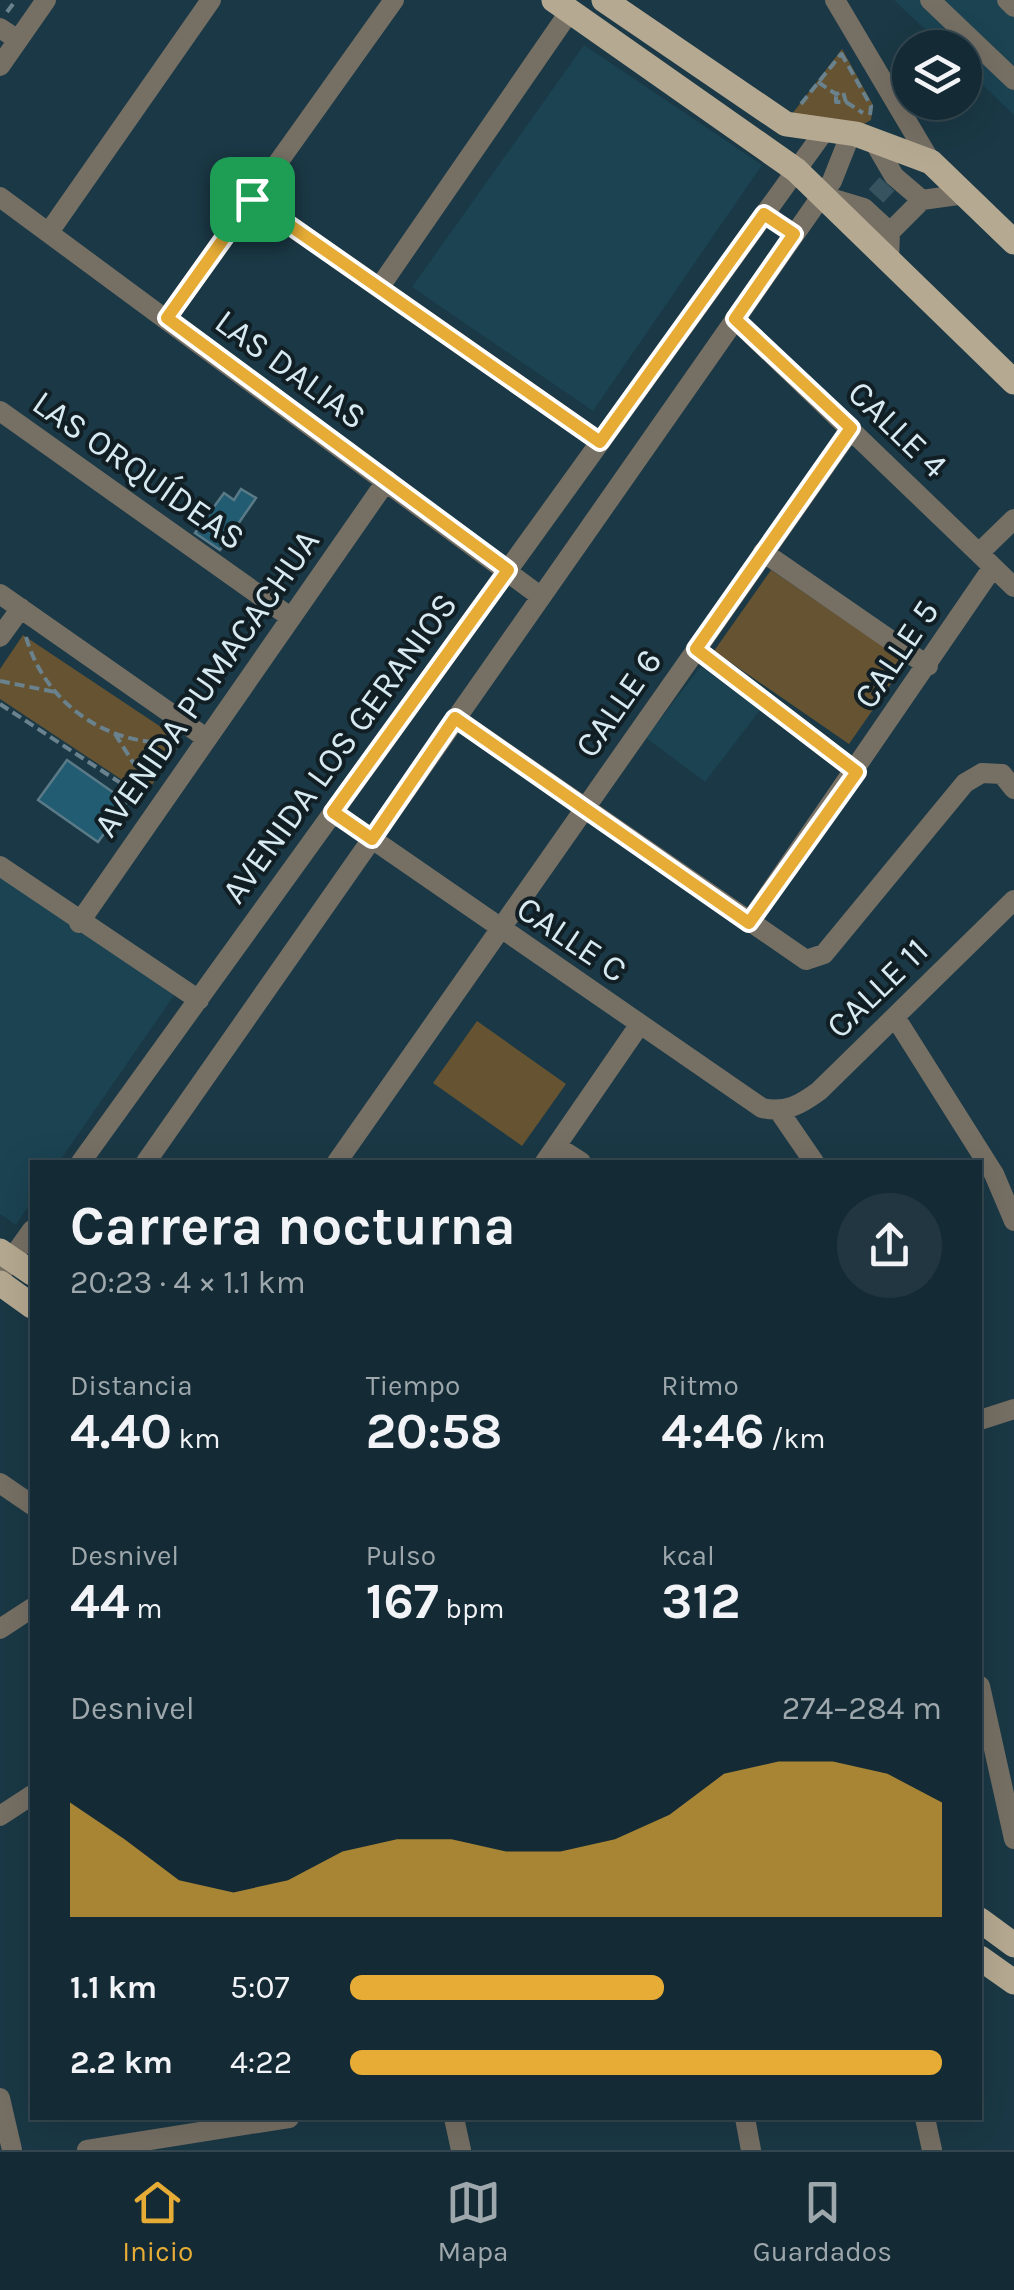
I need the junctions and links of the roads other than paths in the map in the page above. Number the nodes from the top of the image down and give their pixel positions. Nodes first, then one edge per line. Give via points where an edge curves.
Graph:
1 (46, 0) edge
2 (211, 0) edge
3 (394, 0) edge
4 (604, 0) edge
5 (835, 0) edge
6 (930, 0) edge
7 (1007, 0) edge
8 (562, 6) edge
9 (1014, 7) edge
10 (0, 28) edge
11 (18, 40) junction
12 (0, 66) edge
13 (1014, 80) edge
14 (856, 128) junction
15 (931, 162) junction
16 (796, 170) junction
17 (880, 191) junction
18 (965, 194) junction
19 (822, 195) junction
20 (0, 197) edge
21 (252, 199) junction
22 (922, 200) junction
23 (764, 214) junction
24 (49, 232) junction
25 (890, 232) junction
26 (794, 234) junction
27 (1014, 242) edge
28 (889, 260) junction
29 (379, 288) junction
30 (167, 318) junction
31 (735, 319) junction
32 (1014, 382) edge
33 (0, 411) edge
34 (851, 428) junction
35 (600, 442) junction
36 (387, 480) junction
37 (1014, 520) edge
38 (763, 552) junction
39 (986, 560) junction
40 (508, 570) junction
41 (1014, 587) edge
42 (0, 594) edge
43 (540, 596) junction
44 (20, 608) junction
45 (290, 617) junction
46 (0, 638) edge
47 (696, 649) junction
48 (928, 666) junction
49 (455, 718) junction
50 (206, 738) junction
51 (857, 772) junction
52 (1008, 782) edge
53 (586, 806) junction
54 (333, 812) junction
55 (372, 839) junction
56 (0, 866) edge
57 (1014, 900) edge
58 (79, 923) junction
59 (749, 923) junction
60 (500, 929) junction
61 (198, 1000) junction
62 (894, 1017) junction
63 (640, 1024) junction
64 (779, 1111) junction
65 (551, 1154) edge
66 (82, 1160) edge
67 (147, 1160) edge
68 (338, 1160) edge
69 (813, 1160) edge
70 (1014, 1221) edge
71 (30, 1233) edge
72 (11, 1265) edge
73 (0, 1283) edge
74 (30, 1305) edge
75 (1014, 1409) edge
76 (982, 1419) edge
77 (0, 1483) edge
78 (30, 1504) edge
79 (30, 1609) edge
80 (0, 1629) edge
81 (982, 1695) edge
82 (30, 1796) edge
83 (0, 1816) edge
84 (1014, 1839) edge
85 (982, 1921) edge
86 (1014, 1945) edge
87 (982, 1959) edge
88 (1014, 1982) edge
89 (0, 2098) edge
90 (279, 2120) edge
91 (454, 2120) edge
92 (745, 2120) edge
93 (924, 2120) edge
94 (159, 2144) edge
95 (12, 2150) edge
96 (87, 2150) edge
97 (461, 2150) edge
98 (751, 2150) edge
99 (932, 2150) edge

1 - 11 street
2 - 24 street
3 - 21 street
4 - 14 main road via 786,124
5 - 15 street
6 - 13 street
7 - 9 street
8 - 16 main road
8 - 29 street
10 - 11 street
11 - 12 street
14 - 15 main road
14 - 16 street, AVENIDA LOS GERANIOS
14 - 17 street
14 - 19 street
15 - 18 main road
16 - 19 main road
16 - 23 street, AVENIDA LOS GERANIOS
17 - 19 street
17 - 22 street
17 - 25 street
18 - 22 street
18 - 27 main road
19 - 26 street
19 - 28 main road
20 - 24 street, LAS DALIAS
21 - 29 street
21 - 30 street
22 - 25 street
23 - 26 street
23 - 35 street, AVENIDA LOS GERANIOS
24 - 30 street, LAS DALIAS
25 - 28 street
26 - 31 street
28 - 32 main road
29 - 35 street
30 - 36 street, LAS DALIAS
31 - 34 street, CALLE 4
31 - 43 street
33 - 45 street, LAS ORQUÍDEAS
34 - 38 street, CALLE 6
34 - 39 street, CALLE 4
35 - 40 street, AVENIDA LOS GERANIOS
36 - 40 street, LAS DALIAS
36 - 45 street, AVENIDA PUMACACHUA
37 - 39 street, CALLE 5
38 - 47 street, CALLE 6
38 - 48 street
39 - 41 street, CALLE 4
39 - 48 street, CALLE 5
40 - 43 street, LAS DALIAS
40 - 54 street, AVENIDA LOS GERANIOS
42 - 44 street
43 - 49 street
44 - 46 street
44 - 50 street
45 - 50 street, AVENIDA PUMACACHUA
47 - 51 street
47 - 53 street, CALLE 6
48 - 51 street, CALLE 5
49 - 53 street
49 - 55 street
50 - 58 street, AVENIDA PUMACACHUA
51 - 59 street, CALLE 5
52 - 59 street via 982,773 966,782 819,958 806,960
53 - 59 street
53 - 60 street, CALLE 6
54 - 55 street, CALLE C
54 - 61 street, AVENIDA LOS GERANIOS
55 - 60 street, CALLE C
55 - 67 street
56 - 58 street
57 - 62 street, CALLE 11
58 - 61 street
60 - 63 street, CALLE C
60 - 68 street, CALLE 6
61 - 66 street, AVENIDA LOS GERANIOS
62 - 64 street, CALLE 11 via 819,1091
62 - 70 street via 994,1174
63 - 64 street, CALLE C via 762,1108
63 - 65 street
64 - 69 street
71 - 72 street
73 - 74 main road
75 - 76 street
77 - 78 street
79 - 80 street
81 - 84 street
82 - 83 street
85 - 86 main road
87 - 88 main road
89 - 95 street
90 - 94 street
91 - 97 street
92 - 98 street
93 - 99 street
94 - 96 street

